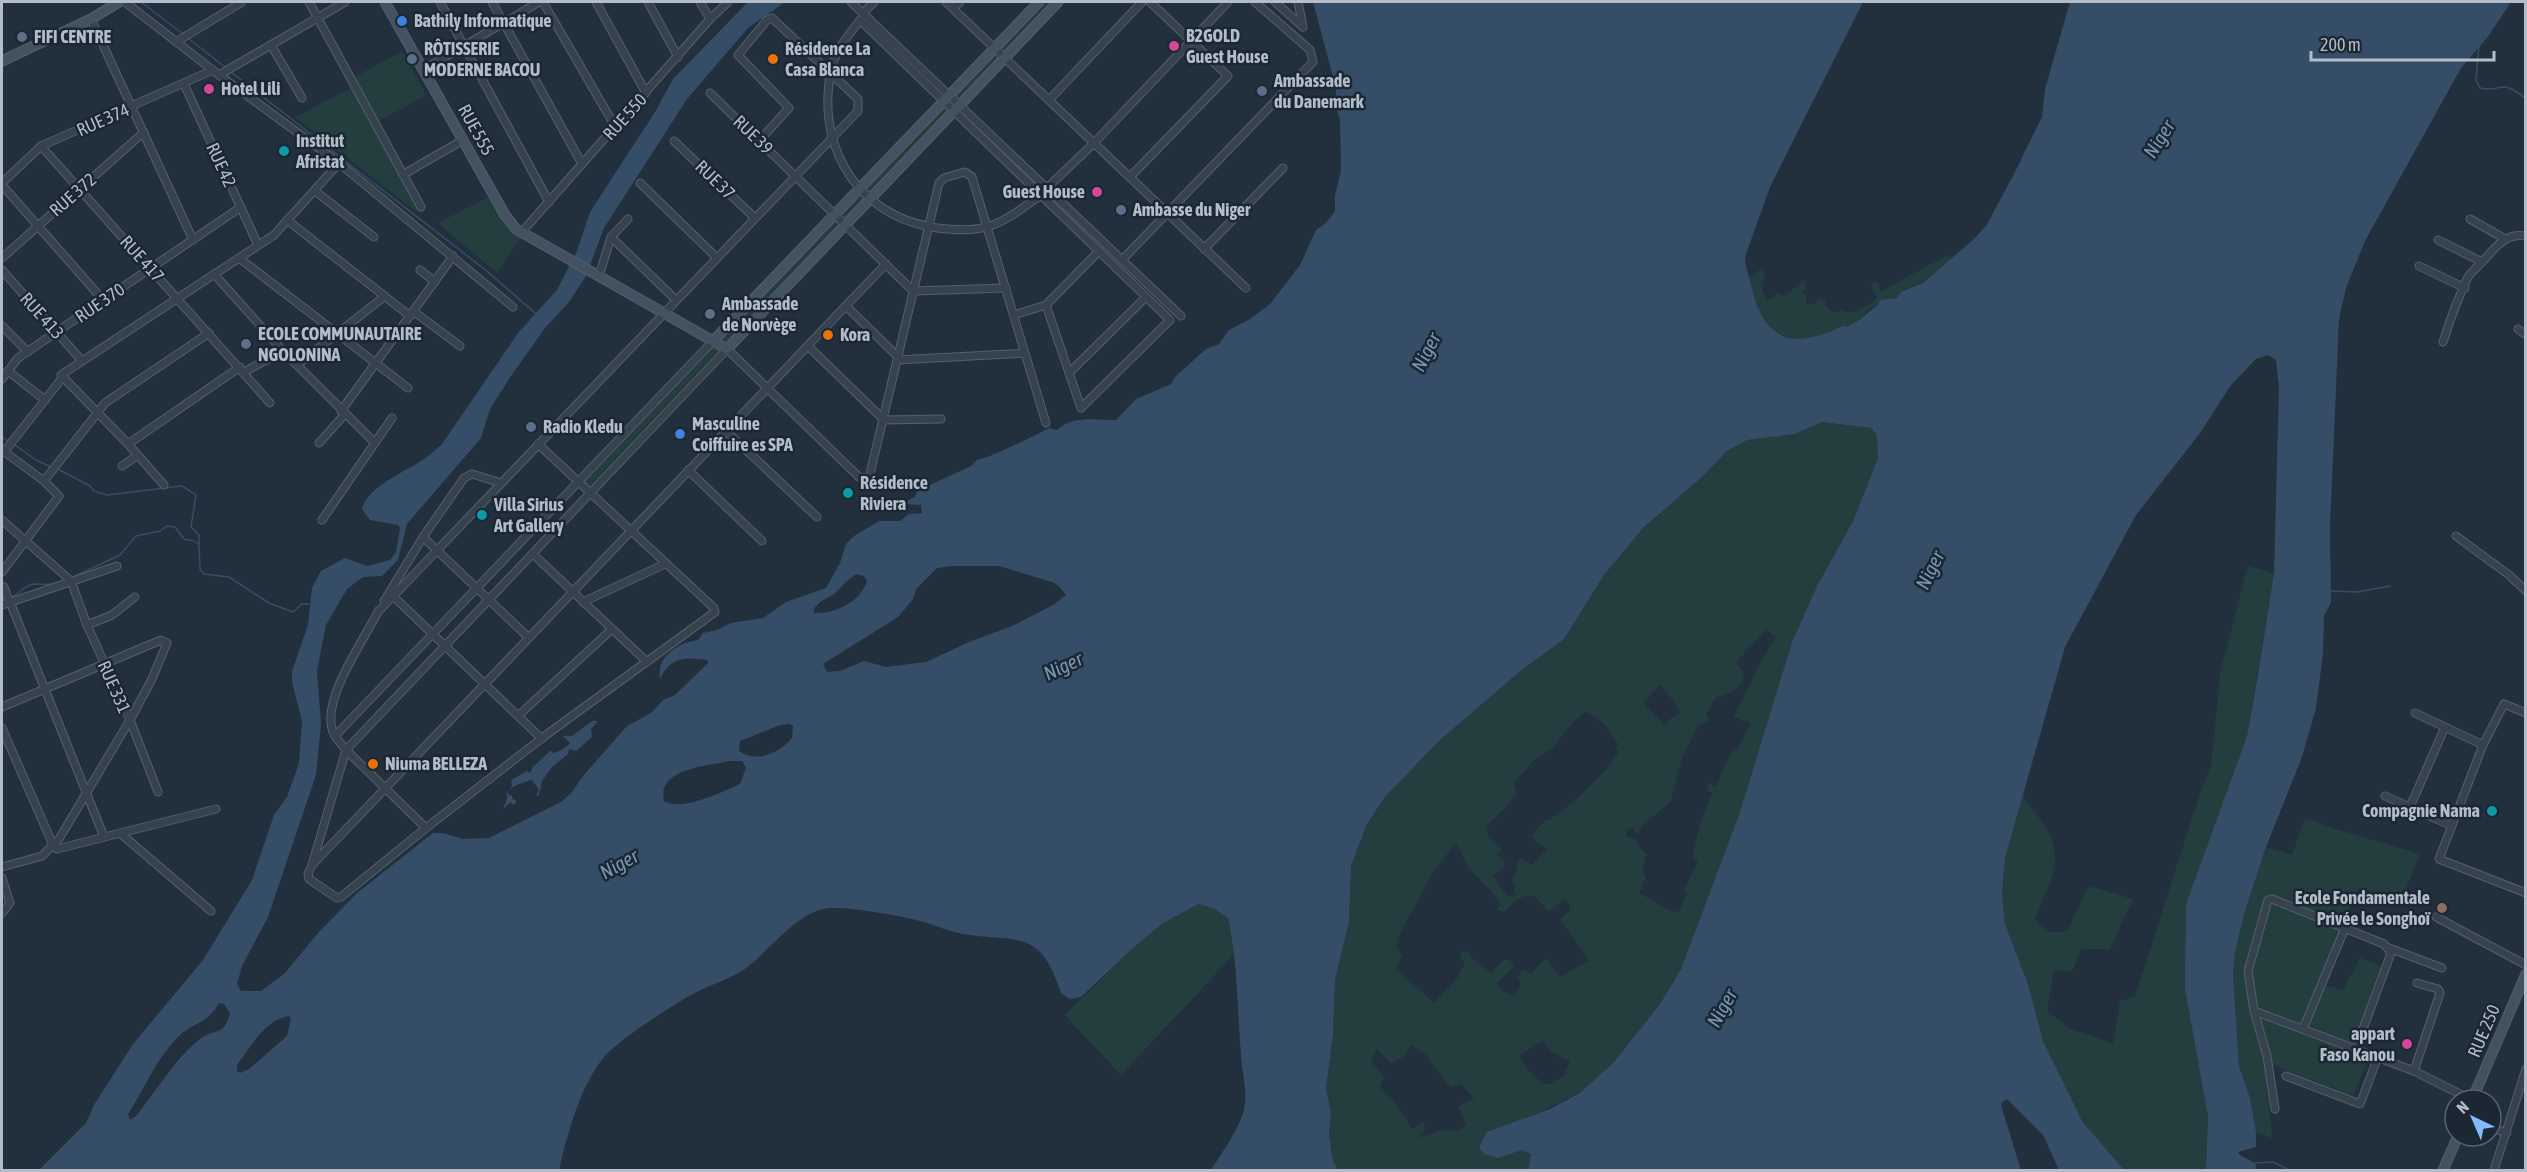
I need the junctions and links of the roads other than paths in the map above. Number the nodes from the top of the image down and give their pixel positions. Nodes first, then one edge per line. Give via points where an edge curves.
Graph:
1 (119, 2) edge
2 (125, 2) edge
3 (242, 2) edge
4 (309, 2) edge
5 (345, 2) edge
6 (386, 2) edge
7 (440, 2) edge
8 (492, 2) edge
9 (541, 2) edge
10 (596, 2) edge
11 (648, 2) edge
12 (700, 2) edge
13 (728, 2) edge
14 (851, 2) edge
15 (874, 2) edge
16 (946, 2) edge
17 (960, 2) edge
18 (1039, 2) edge
19 (1058, 2) edge
20 (1142, 2) edge
21 (1150, 2) edge
22 (1228, 2) edge
23 (1255, 2) edge
24 (1275, 2) edge
25 (1298, 2) edge
26 (953, 8) junction
27 (863, 13) junction
28 (318, 18) junction
29 (91, 19) junction
30 (710, 20) junction
31 (503, 22) junction
32 (1191, 40) junction
33 (176, 42) junction
34 (271, 45) junction
35 (465, 45) junction
36 (994, 48) junction
37 (678, 57) junction
38 (1005, 58) junction
39 (2, 61) edge
40 (213, 70) junction
41 (423, 70) junction
42 (219, 75) junction
43 (831, 75) junction
44 (184, 84) junction
45 (646, 93) junction
46 (711, 93) dead end
47 (302, 98) dead end
48 (946, 98) junction
49 (1049, 100) junction
50 (132, 107) junction
51 (957, 108) junction
52 (616, 128) junction
53 (144, 132) junction
54 (832, 138) junction
55 (463, 140) junction
56 (674, 141) dead end
57 (759, 141) junction
58 (1094, 143) junction
59 (41, 147) junction
60 (339, 163) junction
61 (582, 164) junction
62 (1283, 168) dead end
63 (404, 174) junction
64 (795, 176) junction
65 (1130, 177) junction
66 (640, 183) dead end
67 (2, 184) edge
68 (1047, 188) junction
69 (79, 189) junction
70 (859, 189) junction
71 (315, 191) junction
72 (1041, 195) junction
73 (870, 199) junction
74 (549, 202) junction
75 (241, 207) junction
76 (421, 207) dead end
77 (834, 214) junction
78 (1168, 214) junction
79 (755, 218) junction
80 (628, 219) dead end
81 (2470, 219) dead end
82 (287, 220) junction
83 (845, 225) junction
84 (38, 226) junction
85 (929, 226) junction
86 (987, 226) junction
87 (521, 233) junction
88 (2526, 236) edge
89 (374, 237) dead end
90 (611, 237) junction
91 (2505, 239) junction
92 (193, 240) junction
93 (2438, 240) dead end
94 (258, 245) junction
95 (1204, 249) junction
96 (1099, 251) junction
97 (453, 256) junction
98 (2, 258) edge
99 (238, 258) junction
100 (717, 258) junction
101 (1122, 260) junction
102 (2482, 262) junction
103 (886, 264) junction
104 (2419, 266) dead end
105 (151, 268) junction
106 (2, 270) edge
107 (420, 270) dead end
108 (214, 274) junction
109 (595, 274) junction
110 (435, 282) junction
111 (1006, 288) junction
112 (1246, 288) dead end
113 (2465, 288) junction
114 (913, 291) junction
115 (385, 296) junction
116 (1146, 297) junction
117 (178, 298) junction
118 (103, 300) junction
119 (676, 300) junction
120 (1046, 305) junction
121 (846, 306) junction
122 (513, 307) dead end
123 (665, 312) junction
124 (412, 314) junction
125 (1014, 315) junction
126 (1181, 316) dead end
127 (2, 326) edge
128 (2518, 329) dead end
129 (57, 332) junction
130 (209, 333) junction
131 (336, 335) junction
132 (2526, 335) edge
133 (714, 340) junction
134 (2443, 342) dead end
135 (460, 346) dead end
136 (808, 346) junction
137 (727, 349) junction
138 (283, 351) junction
139 (28, 352) junction
140 (1026, 353) junction
141 (898, 358) junction
142 (82, 361) junction
143 (375, 364) junction
144 (297, 365) junction
145 (242, 370) junction
146 (8, 371) junction
147 (1069, 373) junction
148 (63, 377) junction
149 (2, 379) edge
150 (408, 388) dead end
151 (767, 388) junction
152 (45, 400) junction
153 (270, 404) dead end
154 (343, 412) junction
155 (98, 413) junction
156 (392, 418) dead end
157 (941, 419) dead end
158 (884, 420) junction
159 (1046, 423) dead end
160 (726, 431) junction
161 (319, 443) dead end
162 (375, 443) junction
163 (128, 444) junction
164 (538, 444) junction
165 (3, 451) edge
166 (138, 455) junction
167 (122, 466) dead end
168 (688, 470) junction
169 (44, 481) junction
170 (578, 482) junction
171 (501, 483) junction
172 (164, 485) dead end
173 (590, 494) junction
174 (818, 517) dead end
175 (2, 520) edge
176 (322, 520) dead end
177 (630, 531) junction
178 (2456, 536) dead end
179 (423, 537) junction
180 (26, 540) junction
181 (762, 541) dead end
182 (437, 550) junction
183 (532, 554) junction
184 (665, 564) junction
185 (117, 566) dead end
186 (2, 572) edge
187 (68, 578) junction
188 (2, 585) edge
189 (476, 588) junction
190 (2526, 591) edge
191 (572, 592) junction
192 (393, 596) junction
193 (135, 597) dead end
194 (489, 600) junction
195 (583, 602) junction
196 (7, 603) edge
197 (377, 613) junction
198 (87, 626) junction
199 (612, 629) junction
200 (432, 634) junction
201 (528, 637) junction
202 (445, 646) junction
203 (647, 662) junction
204 (104, 664) junction
205 (484, 684) junction
206 (46, 689) junction
207 (2, 707) edge
208 (2415, 713) dead end
209 (2526, 713) edge
210 (518, 716) junction
211 (130, 720) junction
212 (2445, 727) junction
213 (2, 728) edge
214 (334, 736) junction
215 (542, 739) junction
216 (2483, 745) junction
217 (346, 750) junction
218 (386, 788) junction
219 (88, 791) junction
220 (158, 792) dead end
221 (2385, 796) dead end
222 (2410, 807) junction
223 (216, 809) dead end
224 (2451, 826) junction
225 (426, 828) junction
226 (120, 833) junction
227 (104, 837) junction
228 (53, 845) junction
229 (312, 865) junction
230 (2, 867) edge
231 (2, 878) edge
232 (2526, 893) edge
233 (210, 911) dead end
234 (2, 913) edge
235 (2436, 918) dead end
236 (2345, 928) junction
237 (2389, 948) junction
238 (2526, 965) edge
239 (2442, 968) dead end
240 (2526, 974) edge
241 (2417, 983) dead end
242 (2254, 1011) junction
243 (2303, 1029) junction
244 (2356, 1048) junction
245 (2378, 1057) junction
246 (2526, 1069) edge
247 (2414, 1071) junction
248 (2286, 1076) dead end
249 (2448, 1088) edge
250 (2477, 1088) edge
251 (2275, 1109) dead end
252 (2503, 1132) edge
253 (2507, 1133) junction
254 (2453, 1148) edge
255 (2443, 1170) edge
256 (2494, 1170) edge

1 - 29 street
2 - 33 street
3 - 33 street
4 - 28 street
5 - 28 street
6 - 41 street, RUE 555
7 - 35 street
8 - 31 street
9 - 31 street
9 - 52 street
10 - 45 street
11 - 37 street
12 - 30 street
13 - 30 street, RUE 550
14 - 27 street
15 - 27 street
16 - 26 street
17 - 26 street
18 - 36 street
19 - 38 street
20 - 49 street
21 - 32 street
22 - 32 street
23 - 78 street via 1310,50 1313,62
24 - 25 street via 1303,27
26 - 36 street
27 - 48 street
28 - 34 street
28 - 63 street
29 - 39 street
29 - 50 street
30 - 37 street, RUE 550
31 - 35 street
31 - 61 street
32 - 58 street
32 - 65 street via 1228,76
33 - 40 street
34 - 42 street
34 - 47 street
35 - 41 street
35 - 74 street
36 - 38 street
36 - 48 street
37 - 45 street, RUE 550
38 - 49 street
38 - 51 street
40 - 42 street
40 - 44 street, RUE 374
41 - 55 street, RUE 555
42 - 60 street
43 - 48 street via 834,61 860,20
43 - 54 street via 828,108
43 - 54 street via 858,99 858,111
43 - 57 street via 772,18 767,20 738,55 789,108
44 - 50 street, RUE 374
44 - 75 street, RUE 42
45 - 52 street, RUE 550
46 - 57 street, RUE 39
48 - 51 street
48 - 70 street
49 - 58 street
50 - 53 street
50 - 59 street, RUE 374
51 - 68 street
51 - 72 street
51 - 73 street
52 - 61 street, RUE 550
53 - 69 street, RUE 372
53 - 92 street
54 - 64 street
54 - 70 street
55 - 63 street
55 - 87 street, RUE 555 via 505,215
56 - 79 street, RUE 37
57 - 64 street, RUE 39
58 - 65 street
58 - 68 street
59 - 67 street, RUE 374
59 - 69 street, RUE 417
60 - 71 street
60 - 97 street
61 - 74 street, RUE 550
62 - 95 street
63 - 76 street
64 - 77 street, RUE 39
64 - 79 street
65 - 78 street
66 - 100 street
67 - 84 street
68 - 101 street
69 - 84 street, RUE 372
69 - 105 street, RUE 417
70 - 73 street
70 - 77 street
71 - 82 street
71 - 89 street
72 - 86 street
72 - 96 street
73 - 83 street
73 - 85 street via 915,224
74 - 87 street, RUE 550
75 - 92 street, RUE 370
75 - 94 street, RUE 42
77 - 83 street, RUE 39
77 - 133 street
78 - 95 street
78 - 101 street
79 - 100 street
80 - 90 street
81 - 91 street
82 - 94 street
82 - 115 street
83 - 103 street, RUE 39
83 - 137 street
84 - 98 street, RUE 372
84 - 118 street
85 - 86 street via 948,230
85 - 86 street via 939,183 965,172 972,177
85 - 114 street
86 - 111 street
87 - 109 street, RUE 555
88 - 91 street
90 - 109 street
90 - 119 street
91 - 102 street
92 - 105 street, RUE 370
93 - 102 street
94 - 99 street
95 - 112 street
96 - 116 street
96 - 120 street
97 - 110 street
97 - 122 street
99 - 108 street
99 - 131 street
100 - 119 street
101 - 126 street
102 - 113 street via 2468,277
103 - 114 street, RUE 39
103 - 121 street
104 - 113 street
105 - 117 street, RUE 417
105 - 118 street, RUE 370
106 - 129 street, RUE 413
107 - 110 street
108 - 117 street
108 - 138 street
109 - 123 street, RUE 555
110 - 124 street
111 - 114 street
111 - 125 street
113 - 134 street via 2449,319
114 - 141 street
115 - 124 street
115 - 131 street
116 - 147 street
116 - 147 street via 1170,320 1081,408
117 - 130 street, RUE 417
117 - 142 street
118 - 129 street, RUE 370
119 - 123 street
120 - 125 street
120 - 147 street
121 - 136 street
121 - 141 street
123 - 133 street, RUE 555
123 - 164 street
124 - 135 street
124 - 143 street
125 - 140 street
127 - 139 street
128 - 132 street
129 - 139 street, RUE 370
129 - 142 street, RUE 413
130 - 145 street, RUE 417
130 - 155 street via 105,403
131 - 143 street
131 - 144 street
133 - 137 street, RUE 555
133 - 170 street
136 - 151 street
136 - 158 street
137 - 151 street
137 - 173 street
138 - 144 street
138 - 145 street
139 - 146 street, RUE 370
140 - 141 street
140 - 159 street
141 - 158 street
142 - 148 street
143 - 150 street
143 - 154 street
144 - 154 street
145 - 153 street, RUE 417
145 - 163 street
146 - 149 street
146 - 152 street
148 - 152 street
148 - 155 street
151 - 158 street via 862,478 871,474
151 - 160 street
152 - 165 street
154 - 161 street
154 - 162 street
155 - 163 street
155 - 169 street
156 - 162 street
157 - 158 street
160 - 168 street
160 - 174 street
162 - 176 street
163 - 166 street
164 - 170 street
164 - 171 street
165 - 169 street
166 - 167 street
166 - 172 street
168 - 177 street
168 - 181 street
169 - 180 street via 58,492 59,499
170 - 173 street
170 - 189 street
171 - 179 street via 467,476
171 - 182 street
173 - 177 street
173 - 183 street
175 - 180 street
177 - 184 street
177 - 191 street
178 - 190 street
179 - 182 street
179 - 197 street
180 - 186 street
180 - 187 street
182 - 189 street
182 - 192 street
183 - 191 street
183 - 194 street
184 - 195 street
184 - 203 street via 715,612
185 - 187 street
187 - 196 street
187 - 198 street, RUE 331
188 - 196 street
189 - 194 street
189 - 200 street
191 - 195 street
191 - 201 street
192 - 197 street
192 - 200 street
193 - 198 street via 112,615
194 - 201 street
194 - 202 street
195 - 199 street
196 - 206 street
197 - 214 street via 336,691 330,724
198 - 204 street, RUE 331
199 - 203 street
199 - 210 street
200 - 202 street
200 - 214 street
201 - 205 street
202 - 205 street
202 - 217 street
203 - 215 street
204 - 206 street
204 - 211 street, RUE 331
204 - 211 street via 161,640 167,643
205 - 210 street
205 - 218 street
206 - 207 street
206 - 219 street
208 - 212 street
209 - 216 street via 2504,704
210 - 215 street
211 - 219 street
211 - 220 street, RUE 331
212 - 216 street
212 - 222 street
213 - 228 street
214 - 217 street
215 - 225 street
216 - 224 street
217 - 218 street
217 - 229 street
218 - 225 street
218 - 229 street
219 - 227 street
219 - 228 street
221 - 222 street
222 - 224 street
223 - 226 street
224 - 232 street via 2439,859
225 - 229 street via 339,898 309,879
226 - 227 street
226 - 233 street
227 - 228 street via 57,849
228 - 230 street via 42,856
231 - 234 street via 10,903
235 - 238 street
236 - 237 street
236 - 242 street via 2268,900 2248,971
236 - 243 street
237 - 239 street
237 - 244 street via 2391,953
240 - 250 street, RUE 250
241 - 247 street via 2440,993
242 - 243 street
242 - 251 street via 2267,1056
243 - 244 street
244 - 245 street
245 - 247 street
245 - 248 street via 2360,1104
246 - 253 street
247 - 249 street
252 - 253 street
253 - 256 street
254 - 255 street

